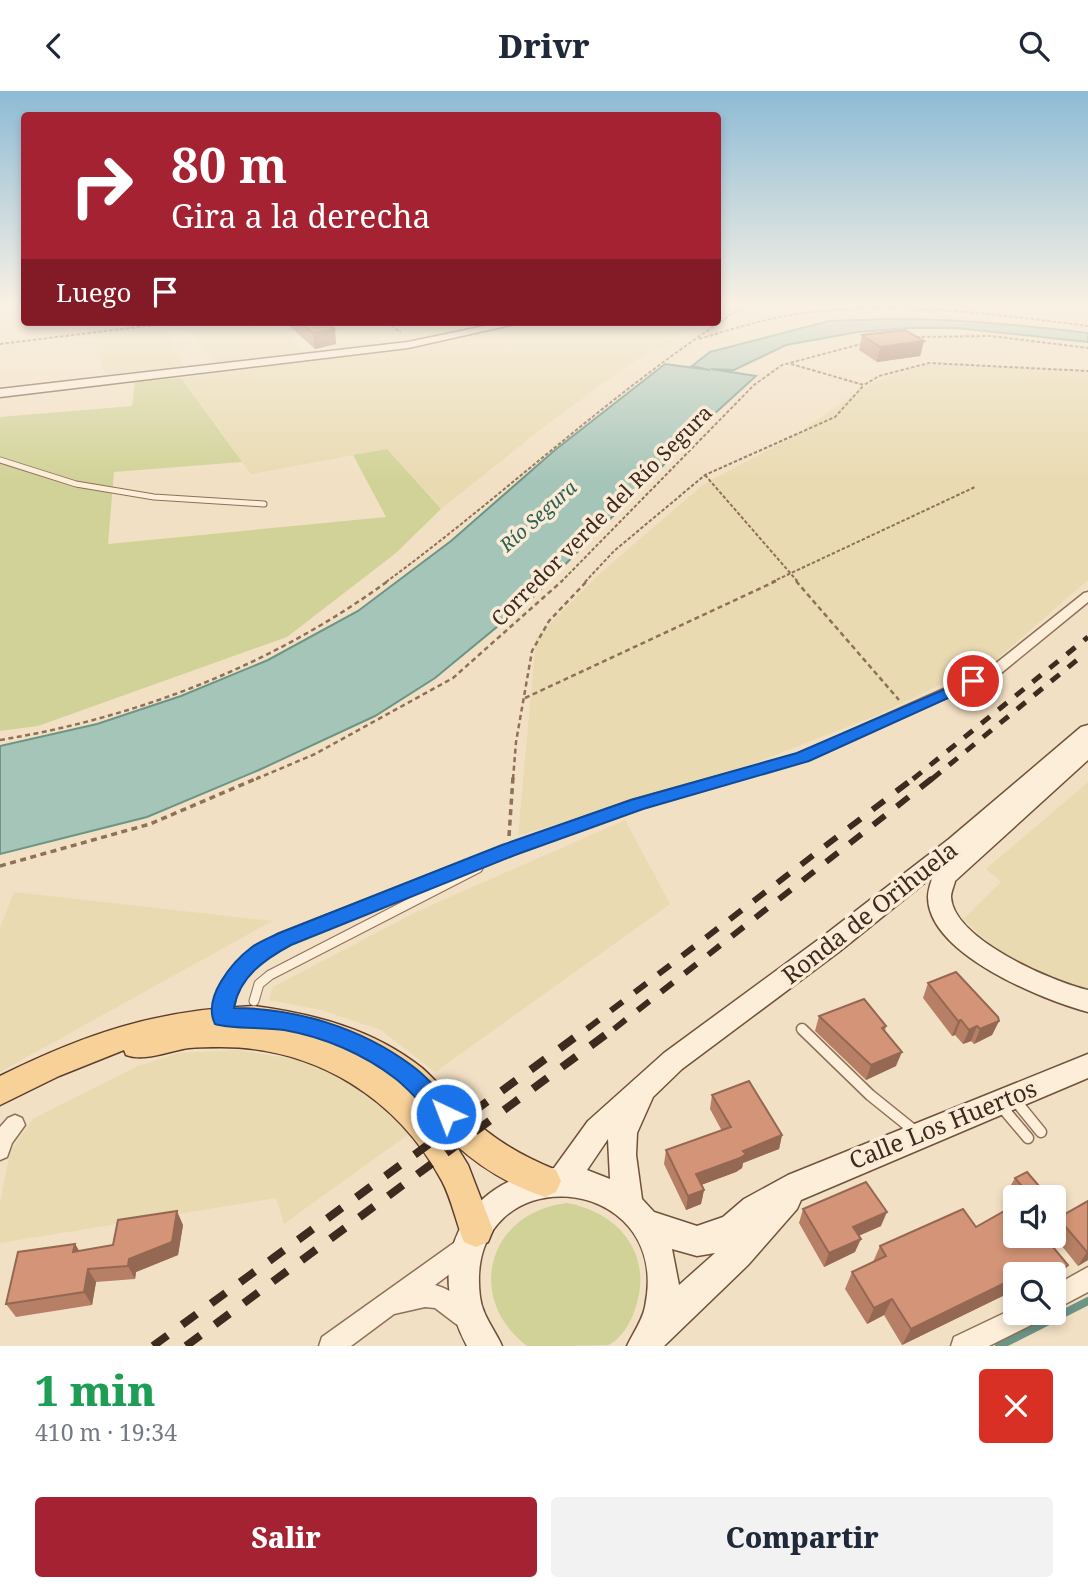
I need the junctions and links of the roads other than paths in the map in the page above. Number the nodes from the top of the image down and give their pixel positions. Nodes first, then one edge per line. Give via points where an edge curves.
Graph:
1 (259, 363) edge
2 (0, 393) edge
3 (0, 460) edge
4 (264, 504) dead end
5 (1088, 596) edge
6 (1088, 731) edge
7 (1088, 749) edge
8 (509, 850) junction
9 (254, 1001) dead end
10 (1088, 1002) edge
11 (222, 1017) junction
12 (802, 1029) dead end
13 (1088, 1066) edge
14 (645, 1085) junction
15 (0, 1091) edge
16 (1005, 1100) junction
17 (7, 1116) edge
18 (1041, 1132) dead end
19 (919, 1135) junction
20 (1028, 1138) dead end
21 (0, 1150) edge
22 (554, 1180) junction
23 (799, 1185) junction
24 (637, 1215) junction
25 (473, 1238) junction
26 (1088, 1279) edge
27 (1066, 1292) edge
28 (381, 1308) junction
29 (1006, 1325) edge
30 (477, 1333) edge
31 (645, 1345) edge
32 (331, 1346) edge
33 (963, 1346) edge

1 - 2 street
3 - 4 lane via 76,484 154,497
5 - 8 street via 995,671 908,711 803,757 637,804
6 - 14 street, Ronda de Orihuela via 957,845
7 - 10 street via 944,877 939,906 947,921 973,946 1019,975
8 - 9 lane via 442,889 270,975 259,985
8 - 11 street via 259,953 233,980
11 - 15 main road via 164,1024 100,1044
11 - 22 main road via 293,1023 368,1049 405,1073 501,1163 523,1175
12 - 19 lane
13 - 16 street, Calle Los Huertos
14 - 22 street, Ronda de Orihuela
14 - 24 street, Ronda de Orihuela via 623,1133 622,1155
16 - 18 lane
16 - 19 street, Calle Los Huertos
16 - 20 lane
17 - 21 street
17 - 25 main road via 73,1069 141,1044 212,1034 286,1041 363,1070 410,1109 440,1146 470,1202
19 - 23 street, Calle Los Huertos
22 - 24 main road, Calle Los Huertos via 608,1191
22 - 25 main road via 524,1187 505,1198
23 - 24 main road, Calle Los Huertos via 734,1228 697,1241
23 - 31 street, Calle Los Huertos
24 - 31 main road via 659,1252 664,1283 660,1315
25 - 28 street
25 - 30 main road via 464,1270 464,1296
26 - 27 street
28 - 30 street via 422,1295 444,1296
28 - 32 street
29 - 33 street

